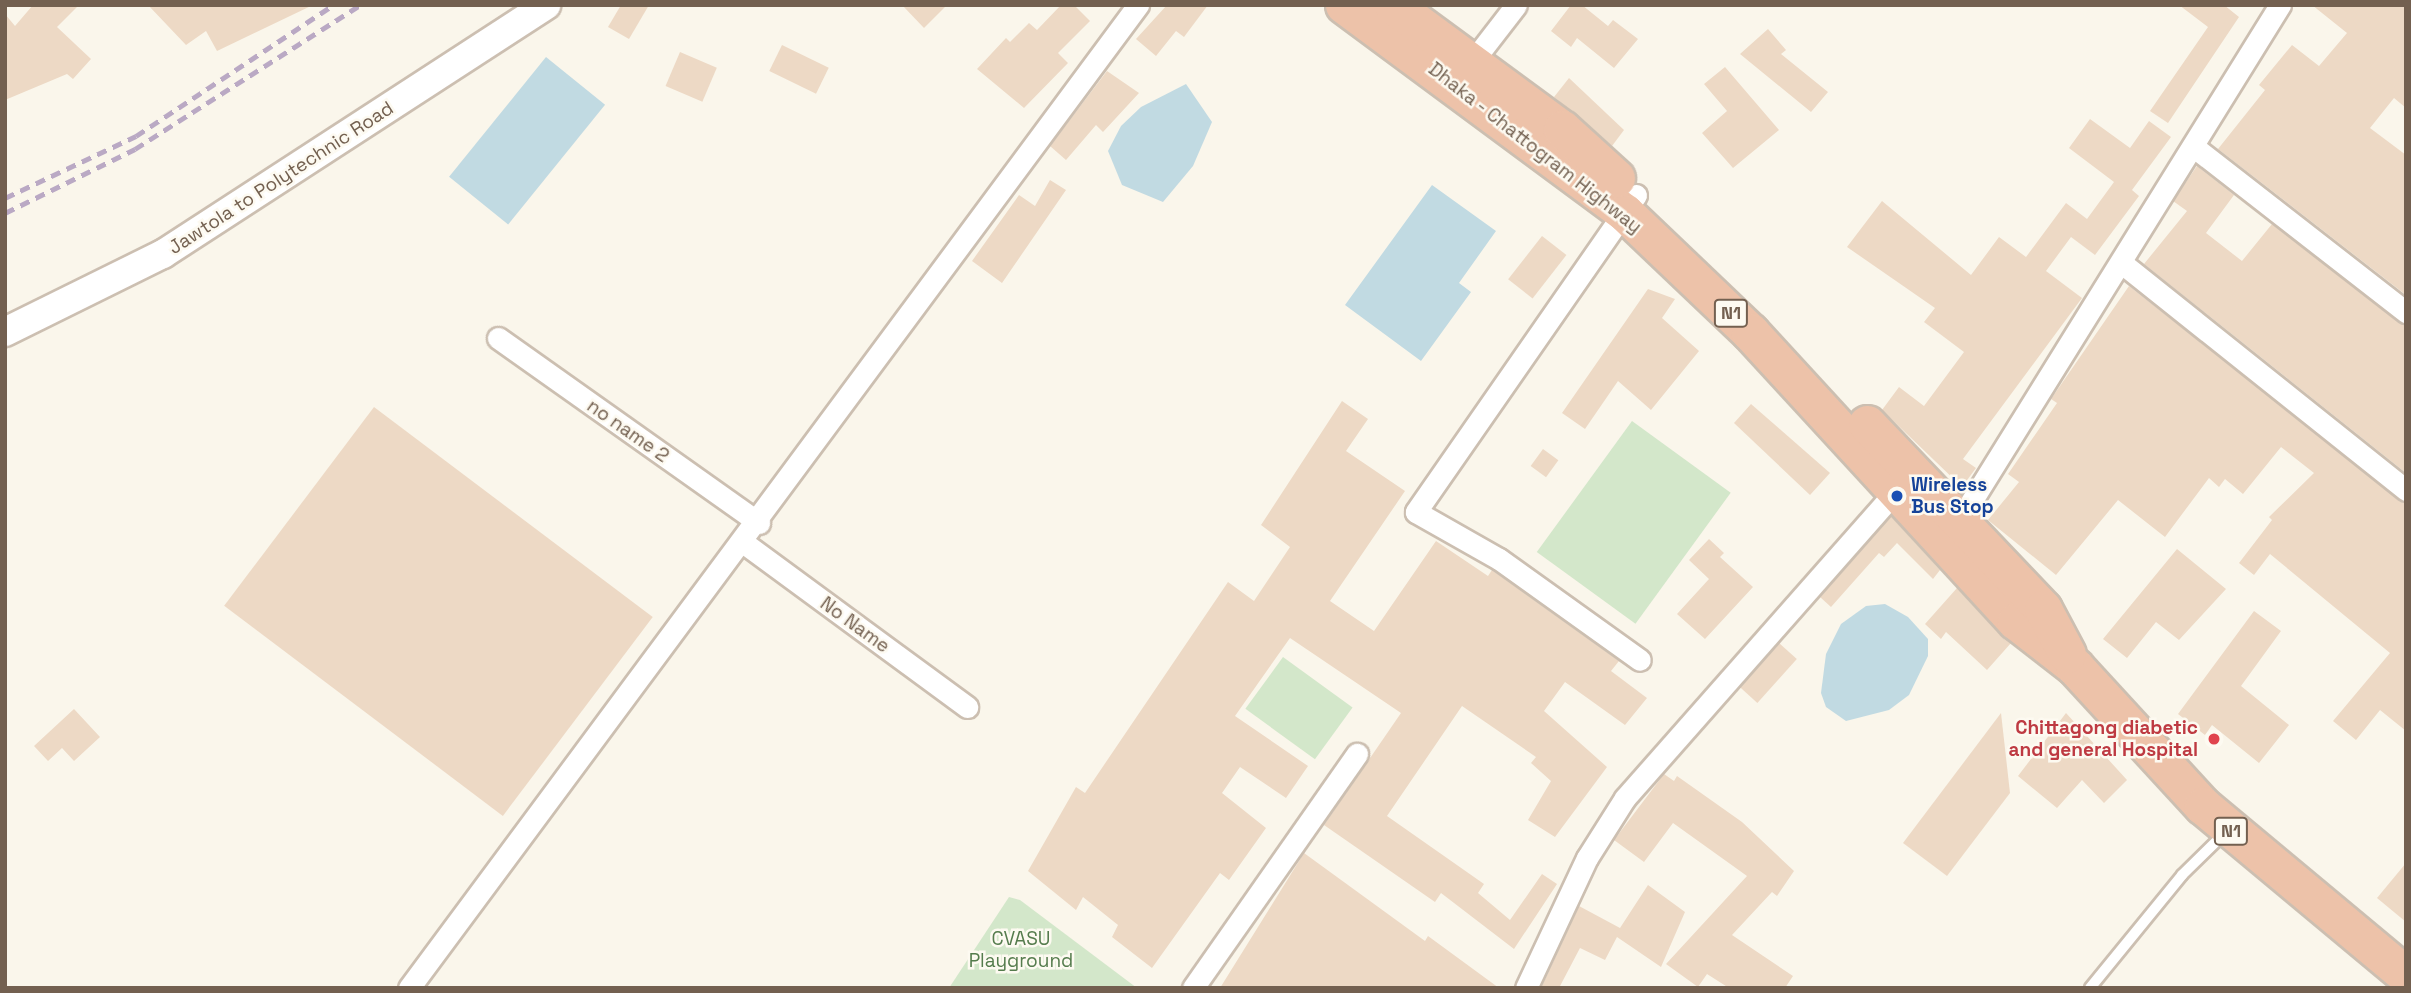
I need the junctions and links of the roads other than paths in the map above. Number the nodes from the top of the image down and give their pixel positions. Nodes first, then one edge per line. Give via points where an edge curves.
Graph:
1 (546, 5) edge
2 (1138, 5) edge
3 (1344, 5) edge
4 (1393, 5) edge
5 (1516, 5) edge
6 (2280, 5) edge
7 (1464, 73) junction
8 (2194, 147) junction
9 (1631, 204) junction
10 (2123, 264) junction
11 (2406, 312) edge
12 (5, 332) edge
13 (498, 338) dead end
14 (2406, 490) edge
15 (1896, 491) junction
16 (1961, 518) junction
17 (759, 523) junction
18 (744, 543) junction
19 (1640, 660) dead end
20 (2075, 667) junction
21 (967, 707) dead end
22 (1357, 754) dead end
23 (2229, 829) junction
24 (2406, 975) edge
25 (410, 988) edge
26 (1193, 988) edge
27 (1526, 988) edge
28 (2090, 988) edge

1 - 12 main road, Jawtola to Polytechnic Road via 163,254
2 - 17 street
3 - 7 highway, Dhaka - Chattogram Highway / N1
4 - 7 highway, N1
5 - 7 street
6 - 8 street
7 - 9 highway, N1 via 1562,129
8 - 10 street
8 - 11 street
9 - 15 highway, Dhaka - Chattogram Highway / N1
9 - 16 highway, N1 via 1700,250
9 - 19 street via 1416,512 1499,559
10 - 14 street
10 - 16 street
13 - 17 street, no name 2
15 - 20 highway, Dhaka - Chattogram Highway / N1 via 2016,621
15 - 27 street via 1625,798 1587,858
16 - 20 highway, N1 via 2043,609
17 - 18 street
18 - 21 street, No Name
18 - 25 street
20 - 23 highway, Dhaka - Chattogram Highway / N1
22 - 26 street
23 - 24 highway, Dhaka - Chattogram Highway / N1
23 - 28 lane via 2182,874

